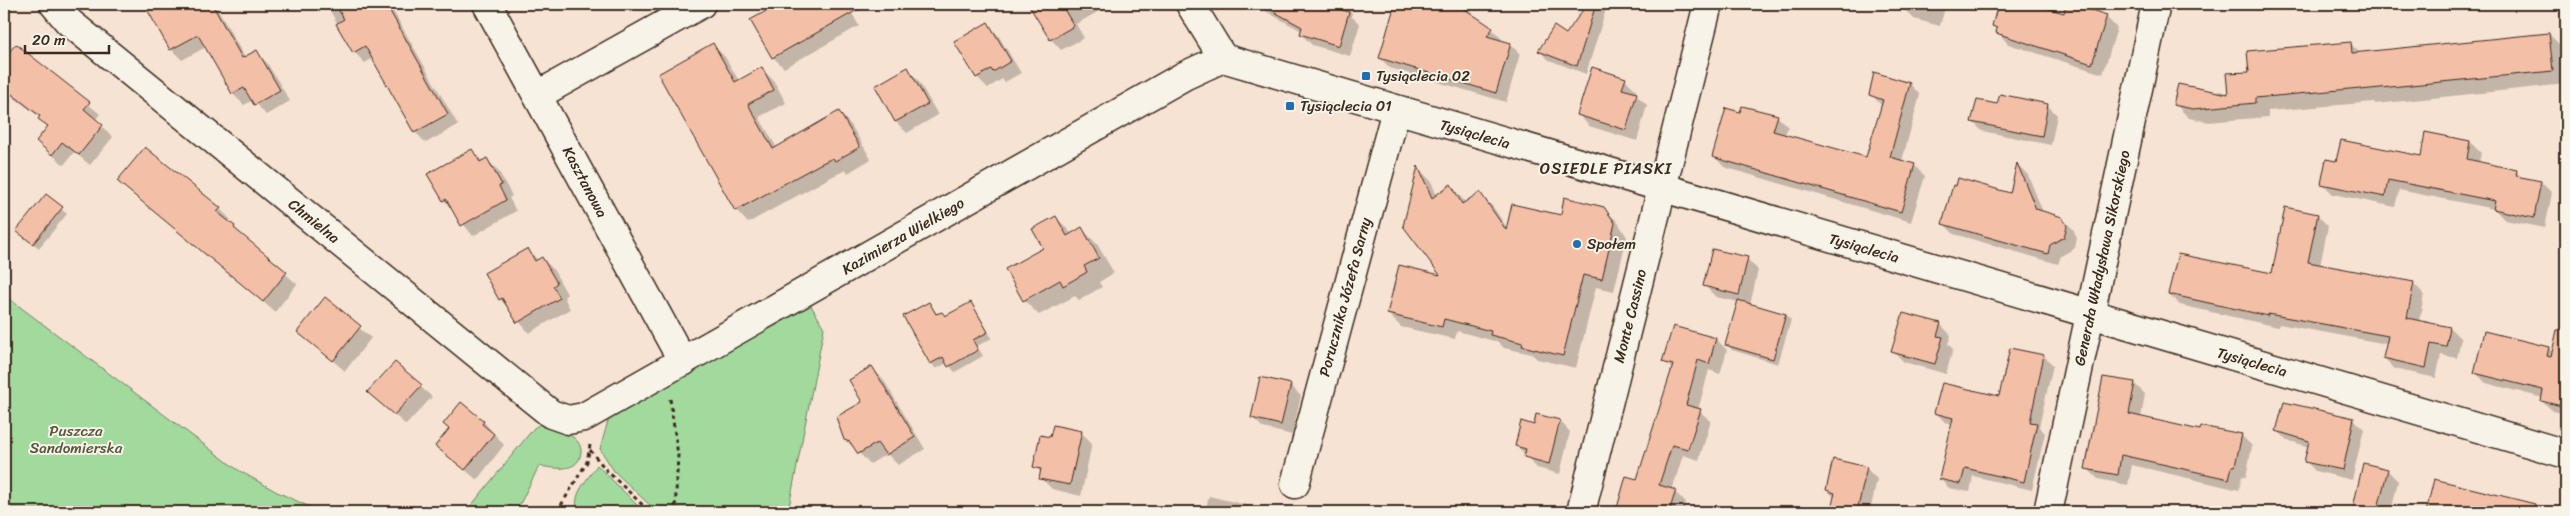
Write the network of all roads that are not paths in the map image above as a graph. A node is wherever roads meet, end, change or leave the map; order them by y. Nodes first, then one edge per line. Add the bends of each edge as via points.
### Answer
1 (54, 4) edge
2 (487, 4) edge
3 (701, 4) edge
4 (1190, 4) edge
5 (1708, 4) edge
6 (2156, 4) edge
7 (1224, 58) junction
8 (538, 95) junction
9 (1396, 110) junction
10 (1662, 189) junction
11 (2090, 314) junction
12 (676, 366) junction
13 (584, 417) joint
14 (2566, 454) edge
15 (1295, 484) dead end
16 (1581, 512) edge
17 (2048, 512) edge

1 - 13 street, Chmielna via 69,22 551,414 568,420
2 - 8 street, Kasztanowa
3 - 8 street
4 - 7 street
5 - 10 street, Monte Cassino
6 - 11 street, Generała Władysława Sikorskiego
7 - 9 street, Tysiąclecia
7 - 12 street, Kazimierza Wielkiego via 1184,76
8 - 12 street, Kasztanowa
9 - 10 street, Tysiąclecia
9 - 15 street, Porucznika Józefa Sarny
10 - 11 street, Tysiąclecia
10 - 16 street, Monte Cassino
11 - 14 street, Tysiąclecia
11 - 17 street, Generała Władysława Sikorskiego
12 - 13 street, Kazimierza Wielkiego

